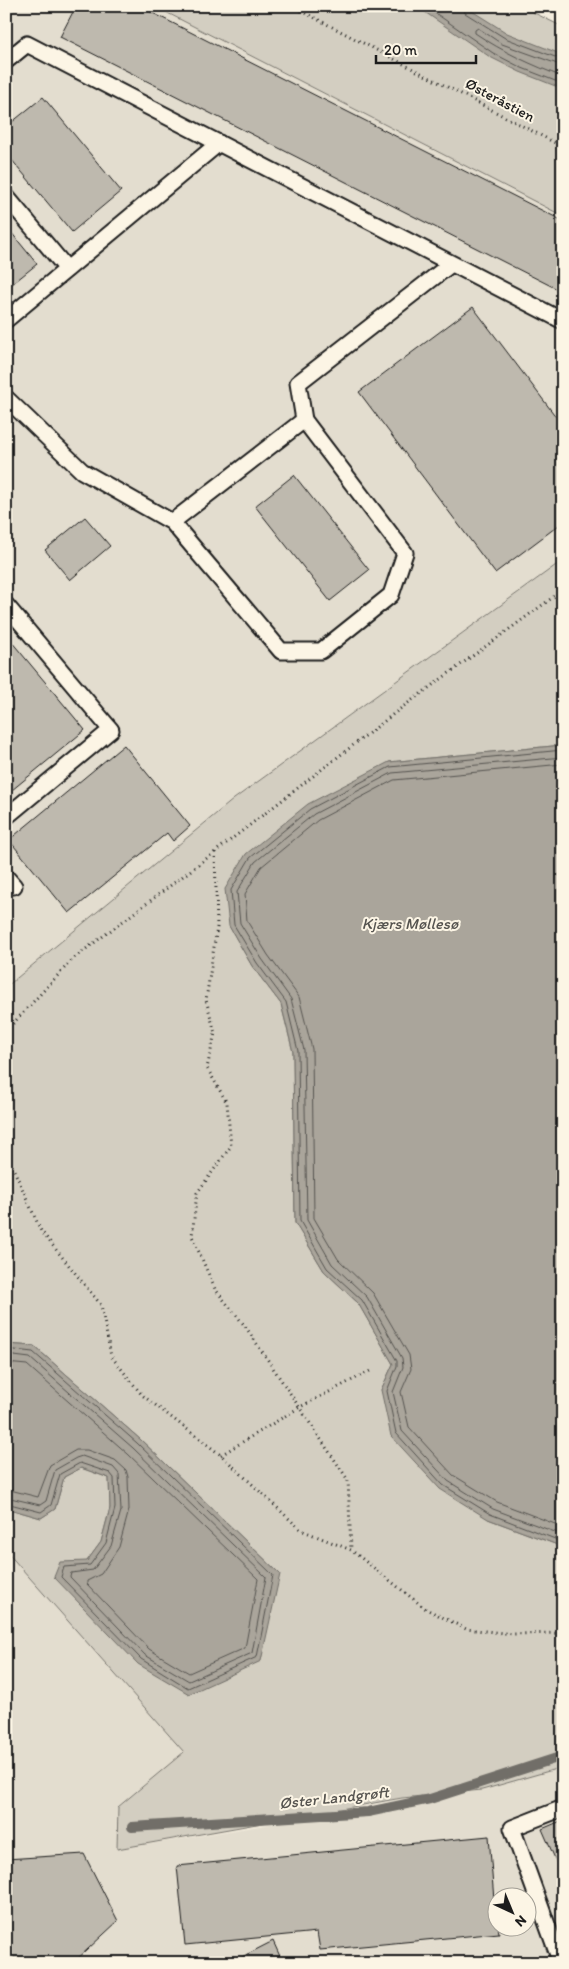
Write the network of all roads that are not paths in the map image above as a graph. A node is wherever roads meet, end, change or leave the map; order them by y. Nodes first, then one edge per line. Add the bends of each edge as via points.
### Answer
1 (6, 61) edge
2 (219, 143) junction
3 (6, 196) edge
4 (452, 264) junction
5 (67, 269) junction
6 (6, 320) edge
7 (563, 322) edge
8 (6, 398) edge
9 (304, 420) junction
10 (172, 522) junction
11 (6, 605) edge
12 (6, 817) edge
13 (563, 1808) edge
14 (561, 1963) edge

1 - 2 lane via 27,44
2 - 4 lane
2 - 5 lane
3 - 5 lane
4 - 7 lane
4 - 9 lane via 298,383
5 - 6 lane
8 - 10 lane via 82,472
9 - 10 lane
9 - 10 lane via 405,553 391,595 321,651 281,651
11 - 12 lane via 111,730
13 - 14 lane via 512,1828

